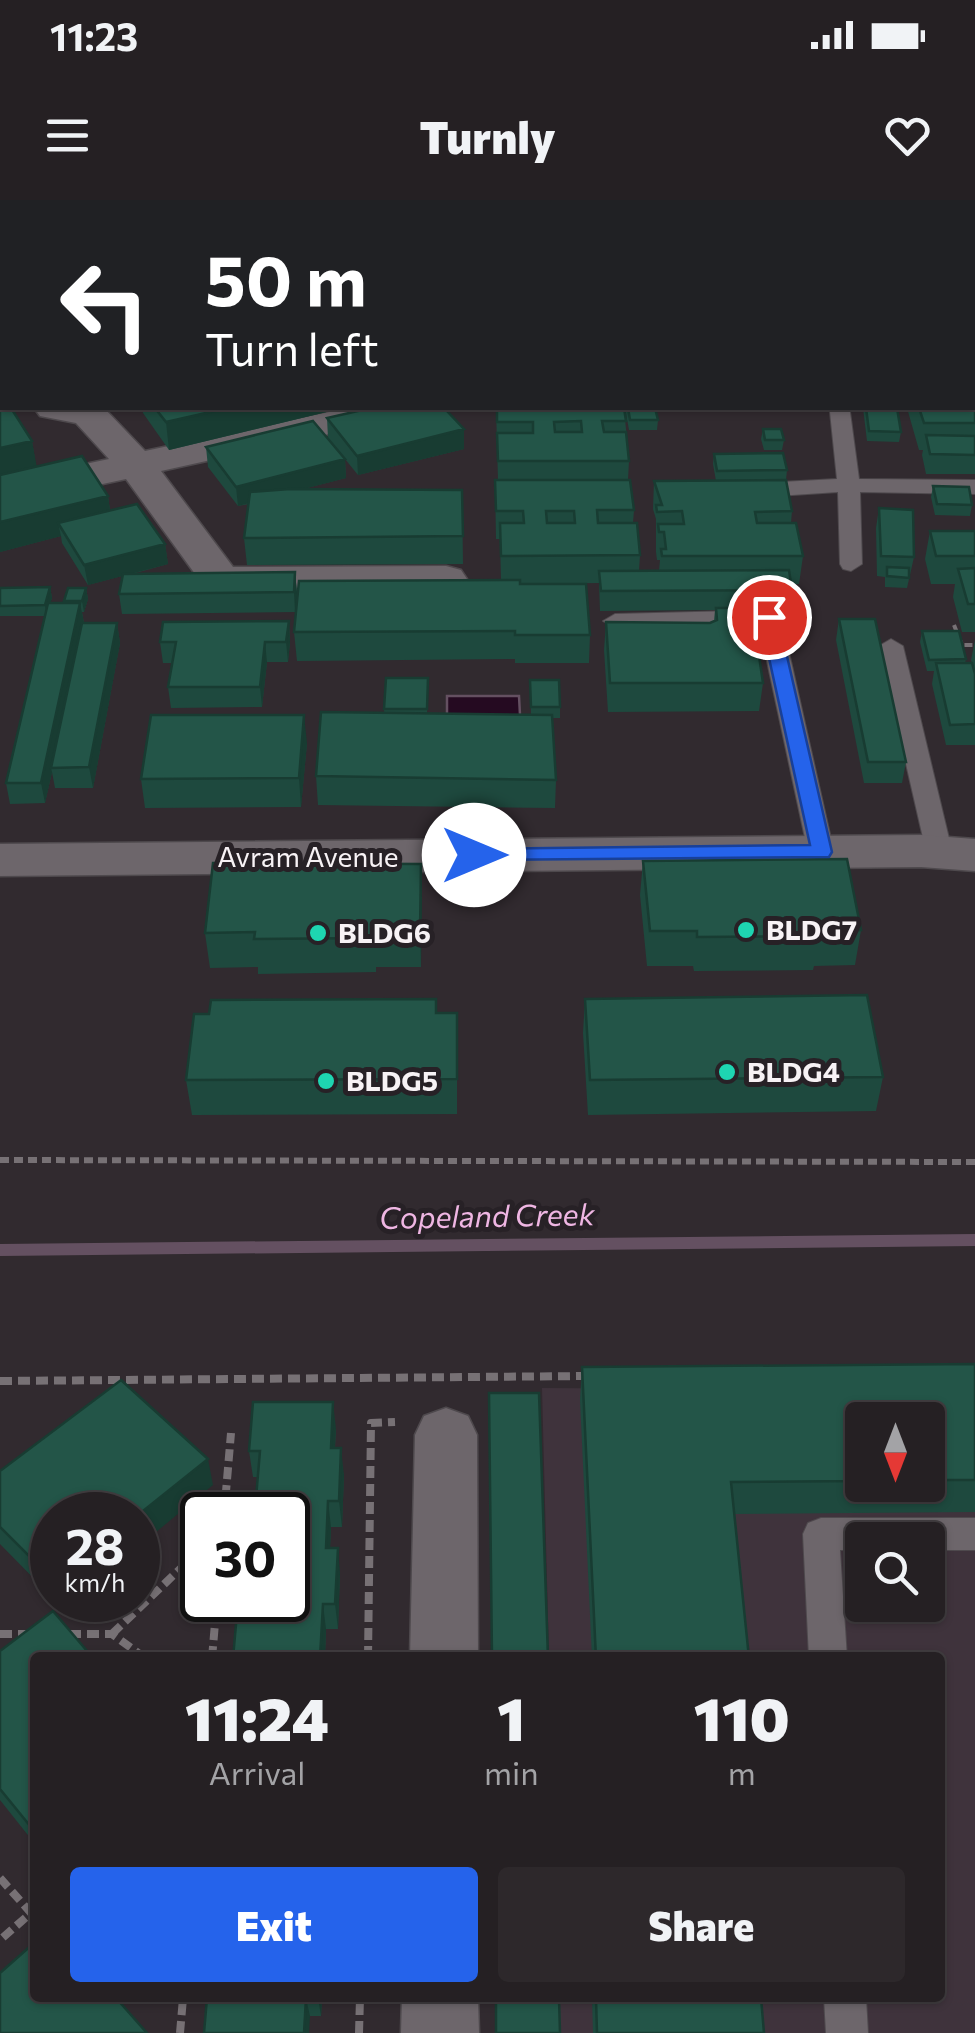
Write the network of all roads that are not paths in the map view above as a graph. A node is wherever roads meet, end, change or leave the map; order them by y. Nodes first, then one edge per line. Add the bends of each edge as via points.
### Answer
1 (66, 410) edge
2 (389, 410) edge
3 (840, 412) dead end
4 (136, 464) junction
5 (849, 485) junction
6 (975, 487) edge
7 (730, 493) edge
8 (0, 494) edge
9 (850, 564) dead end
10 (446, 579) edge
11 (615, 621) edge
12 (891, 646) dead end
13 (822, 852) junction
14 (957, 853) edge
15 (0, 860) edge
16 (446, 1435) road end
17 (975, 1534) edge
18 (444, 1652) edge
19 (828, 1652) edge
20 (440, 2002) edge
21 (845, 2002) edge
22 (440, 2033) edge
23 (847, 2033) edge

1 - 4 street via 88,413
2 - 4 street
3 - 5 lane
4 - 8 street
4 - 10 street via 220,580
5 - 6 lane
5 - 7 lane
5 - 9 lane
11 - 13 lane via 769,617
12 - 14 lane
13 - 14 street, Avram Avenue
13 - 15 street, Avram Avenue
16 - 18 street
17 - 19 lane via 821,1534
20 - 22 street
21 - 23 lane

